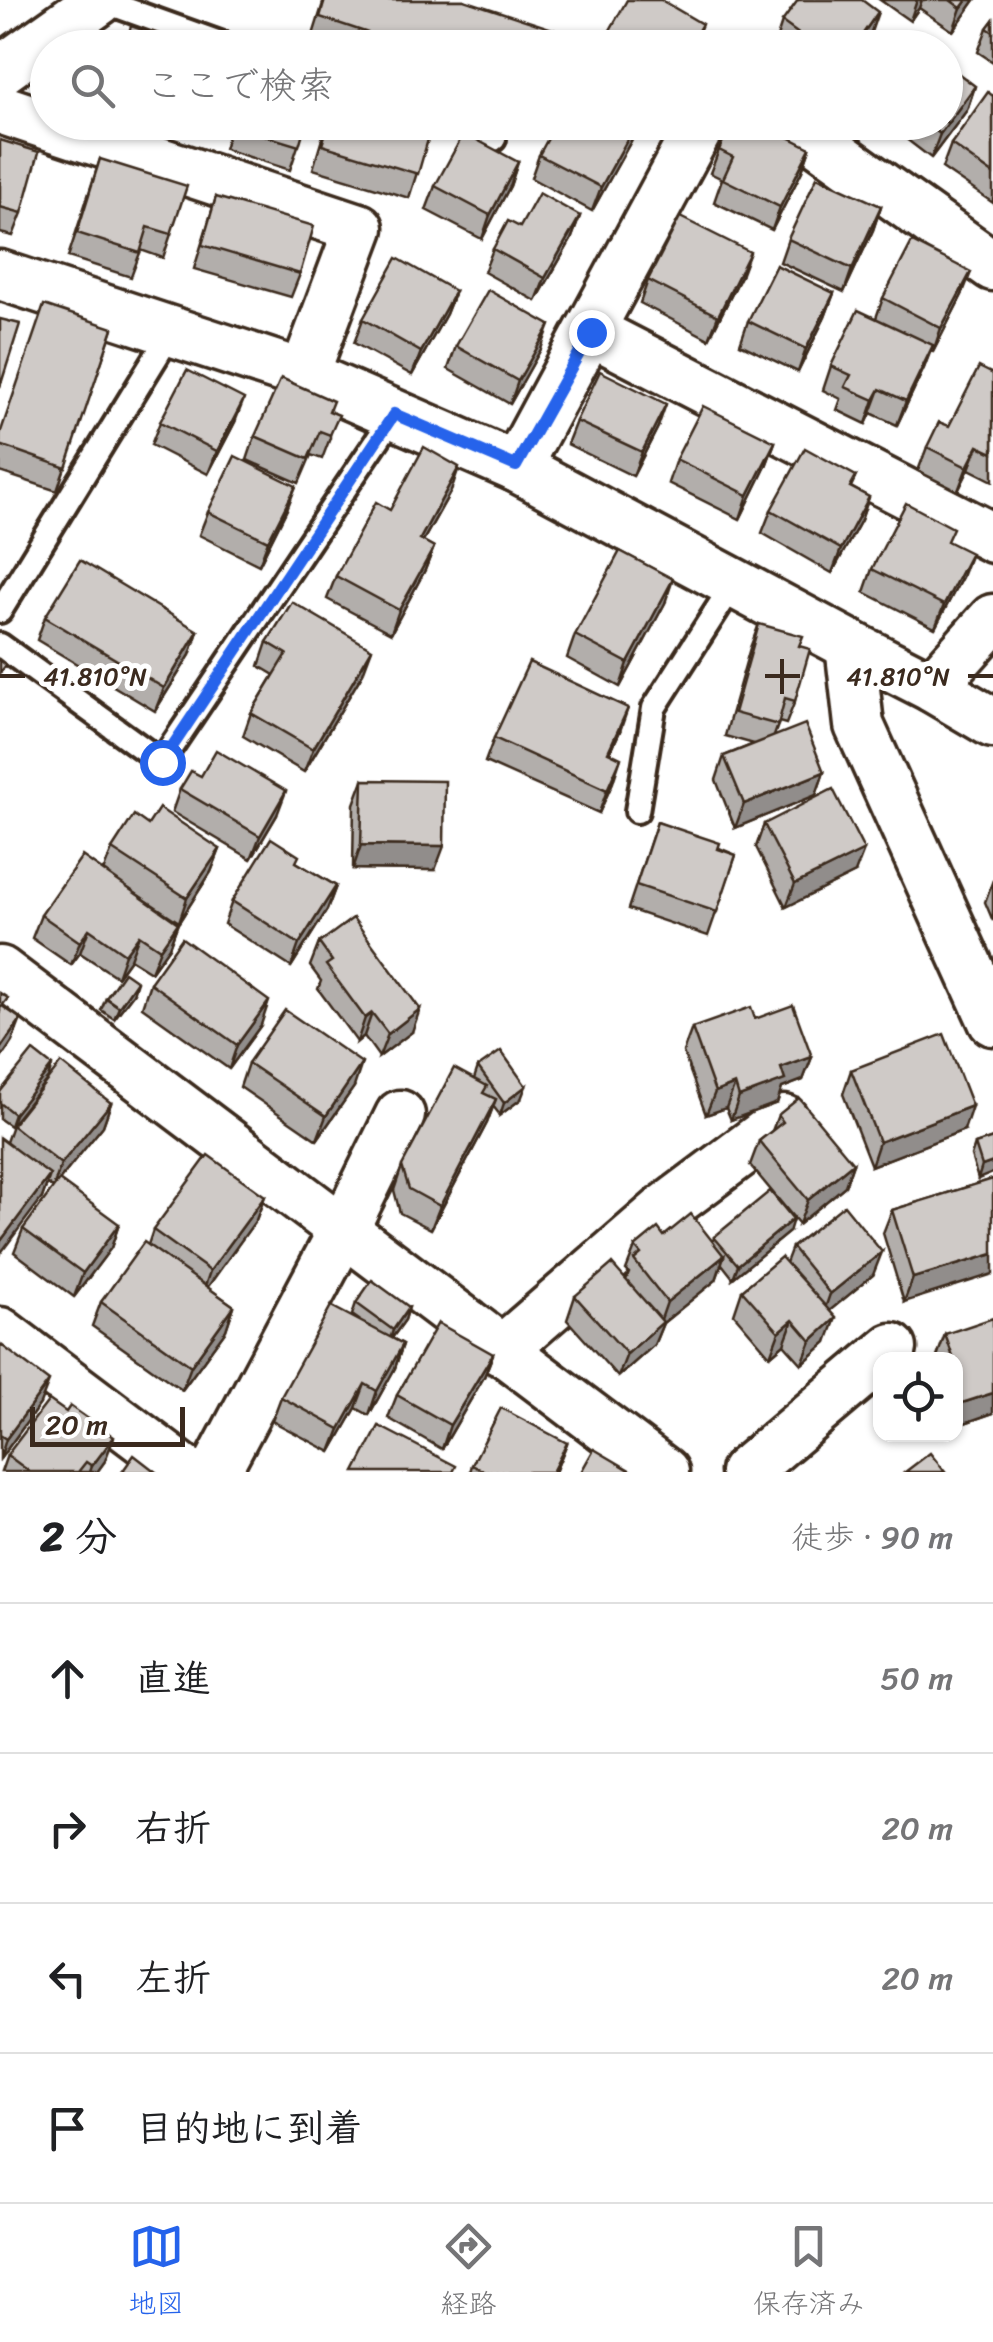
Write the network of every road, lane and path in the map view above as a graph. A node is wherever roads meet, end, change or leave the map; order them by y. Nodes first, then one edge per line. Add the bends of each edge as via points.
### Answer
1 (100, 0) edge
2 (49, 15) edge
3 (184, 30) edge
4 (30, 37) edge
5 (0, 71) edge
6 (0, 109) edge
7 (30, 119) edge
8 (94, 140) edge
9 (692, 140) edge
10 (817, 140) edge
11 (993, 266) edge
12 (0, 275) edge
13 (172, 332) junction
14 (591, 332) junction
15 (304, 375) junction
16 (394, 414) junction
17 (516, 466) junction
18 (993, 538) edge
19 (734, 583) junction
20 (0, 611) edge
21 (993, 620) edge
22 (0, 645) edge
23 (850, 646) junction
24 (932, 686) junction
25 (993, 722) edge
26 (637, 812) dead end
27 (0, 971) edge
28 (993, 1021) edge
29 (400, 1115) dead end
30 (784, 1120) edge
31 (344, 1229) junction
32 (0, 1332) edge
33 (892, 1348) dead end
34 (502, 1352) junction
35 (186, 1472) edge
36 (215, 1472) edge
37 (664, 1472) edge
38 (744, 1472) edge

1 - 2 street
1 - 3 lane
4 - 5 street
6 - 7 street
8 - 15 street via 359,228
9 - 14 street
10 - 11 street
12 - 13 street
13 - 15 street
13 - 20 lane
14 - 17 street
14 - 18 street
15 - 16 street
16 - 17 street
16 - 22 lane via 162,762
17 - 19 street
19 - 23 street
19 - 26 lane via 654,708
21 - 24 street
23 - 24 street
23 - 28 street via 859,725
24 - 25 street
27 - 31 street
29 - 31 street
30 - 34 street via 665,1209
31 - 34 street
31 - 36 street
32 - 35 street
33 - 38 street
34 - 37 street

